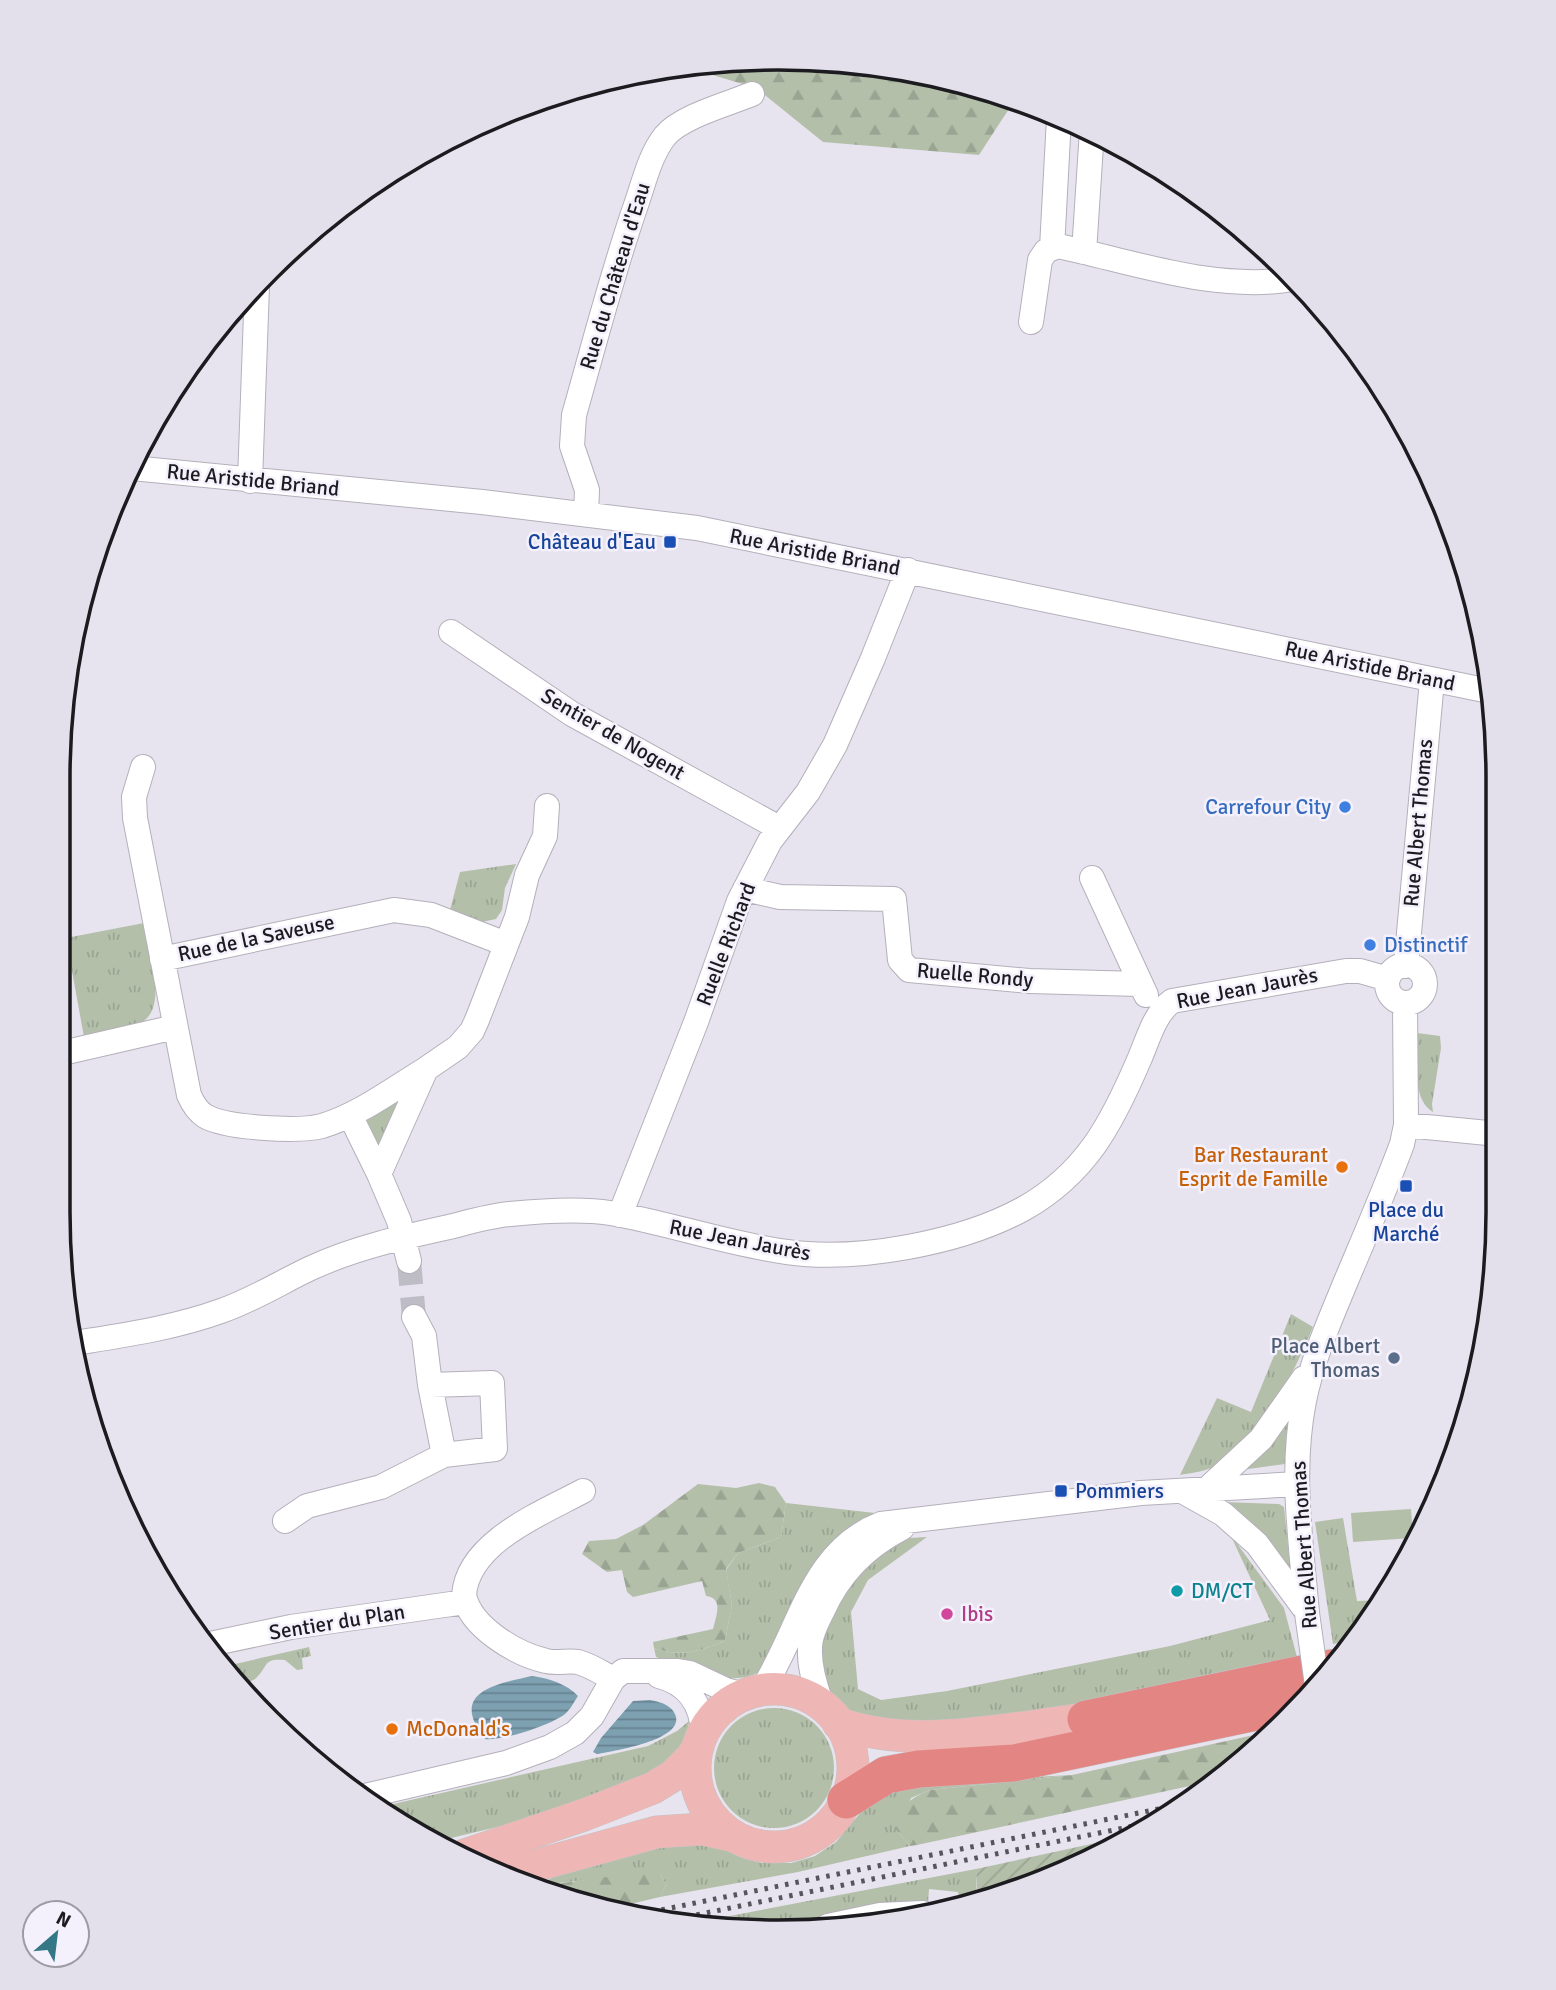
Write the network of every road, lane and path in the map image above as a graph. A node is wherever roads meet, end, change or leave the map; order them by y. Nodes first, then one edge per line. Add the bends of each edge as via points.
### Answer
1 (752, 94) dead end
2 (1058, 128) edge
3 (1091, 143) edge
4 (1052, 248) junction
5 (1084, 252) junction
6 (1282, 280) edge
7 (257, 299) edge
8 (1031, 322) dead end
9 (141, 469) edge
10 (250, 481) junction
11 (586, 514) junction
12 (908, 570) junction
13 (451, 632) dead end
14 (1432, 680) junction
15 (1480, 689) edge
16 (142, 767) dead end
17 (547, 806) dead end
18 (779, 828) junction
19 (1092, 878) dead end
20 (745, 889) junction
21 (506, 944) junction
22 (162, 958) junction
23 (1397, 972) junction
24 (1140, 984) junction
25 (1405, 1003) junction
26 (1157, 1017) junction
27 (175, 1027) junction
28 (70, 1051) edge
29 (426, 1069) junction
30 (350, 1115) junction
31 (1406, 1125) junction
32 (1486, 1132) edge
33 (379, 1174) junction
34 (620, 1215) junction
35 (407, 1250) junction
36 (414, 1317) tunnel mouth
37 (83, 1342) edge
38 (1315, 1359) junction
39 (430, 1385) junction
40 (444, 1455) junction
41 (1297, 1484) junction
42 (1208, 1489) junction
43 (1182, 1490) junction
44 (583, 1491) dead end
45 (285, 1521) dead end
46 (915, 1521) junction
47 (465, 1602) junction
48 (1307, 1613) junction
49 (216, 1643) edge
50 (638, 1671) junction
51 (1317, 1671) edge
52 (1315, 1673) edge
53 (613, 1679) junction
54 (753, 1693) junction
55 (1286, 1706) edge
56 (830, 1715) junction
57 (1086, 1719) joint
58 (701, 1740) junction
59 (375, 1794) edge
60 (846, 1800) junction
61 (734, 1836) junction
62 (475, 1852) edge
63 (519, 1870) edge

1 - 11 street, Rue du Château d'Eau via 673,129 660,143 649,168 574,415 572,446 587,490
2 - 4 street
3 - 5 street
4 - 5 street
4 - 8 street via 1040,260
5 - 6 street via 1214,279
7 - 10 street
9 - 10 street, Rue Aristide Briand
10 - 11 street, Rue Aristide Briand
11 - 12 street, Rue Aristide Briand via 697,528
12 - 14 street, Rue Aristide Briand
12 - 18 street, Ruelle Richard via 835,745 808,792
13 - 18 street, Sentier de Nogent via 572,714
14 - 15 street, Rue Aristide Briand
14 - 23 street, Rue Albert Thomas
16 - 22 street via 134,807
17 - 21 street via 545,836 527,875
18 - 20 street, Ruelle Richard
19 - 24 street
20 - 24 street, Ruelle Rondy via 780,897 894,900 900,960 909,970 1029,981
20 - 34 street, Ruelle Richard
21 - 22 street, Rue de la Saveuse via 431,915 394,910
21 - 29 street, Rue de la Saveuse via 472,1031
22 - 27 street, Rue de la Saveuse
23 - 25 street via 1387,988 1390,996
23 - 25 street via 1418,971 1424,986 1419,997
23 - 26 street, Rue Jean Jaurès via 1346,971 1218,991 1172,1000
24 - 26 street
25 - 31 street, Rue Albert Thomas
26 - 34 street, Rue Jean Jaurès via 1122,1099 1089,1154 1052,1191 988,1225 901,1248 816,1255 751,1246
27 - 28 street
27 - 30 street, Rue de la Saveuse via 189,1095 196,1109 210,1119 228,1125 299,1129
29 - 30 street, Rue de la Saveuse
29 - 33 street
30 - 33 street
31 - 32 street
31 - 38 street, Rue Albert Thomas
33 - 35 street
34 - 35 street, Rue Jean Jaurès via 511,1214
35 - 37 street, Rue Jean Jaurès via 325,1263 234,1306 184,1323
36 - 39 street via 424,1336
38 - 41 street, Rue Albert Thomas via 1301,1418
38 - 42 street via 1261,1439
39 - 40 street
39 - 40 street via 492,1383 495,1449
40 - 45 street via 381,1487 307,1506
41 - 42 street
41 - 48 street, Rue Albert Thomas
42 - 43 street
43 - 46 street
43 - 48 street via 1223,1514 1258,1544
44 - 47 street via 494,1544 467,1579
46 - 54 street via 870,1528 832,1558 817,1579 780,1661
46 - 56 street via 864,1553 830,1593 810,1651 812,1673
47 - 49 street, Sentier du Plan
47 - 53 street via 485,1628 522,1651 547,1661 577,1662
48 - 52 street, Rue Albert Thomas, bridge
50 - 53 street via 623,1671
50 - 54 street via 690,1673 726,1690
50 - 58 street via 685,1687 701,1714
51 - 57 highway
53 - 59 street via 592,1716 575,1733 550,1747 506,1763
54 - 56 main road via 793,1692
54 - 58 main road via 720,1710
55 - 60 highway via 1014,1763 886,1775
56 - 57 main road via 869,1733 925,1736
56 - 60 main road via 848,1741 852,1761
58 - 61 main road via 696,1778 701,1798 718,1824
58 - 62 main road via 692,1757 653,1788
60 - 61 main road via 828,1825 803,1842 763,1846
61 - 63 main road via 702,1829 657,1832

